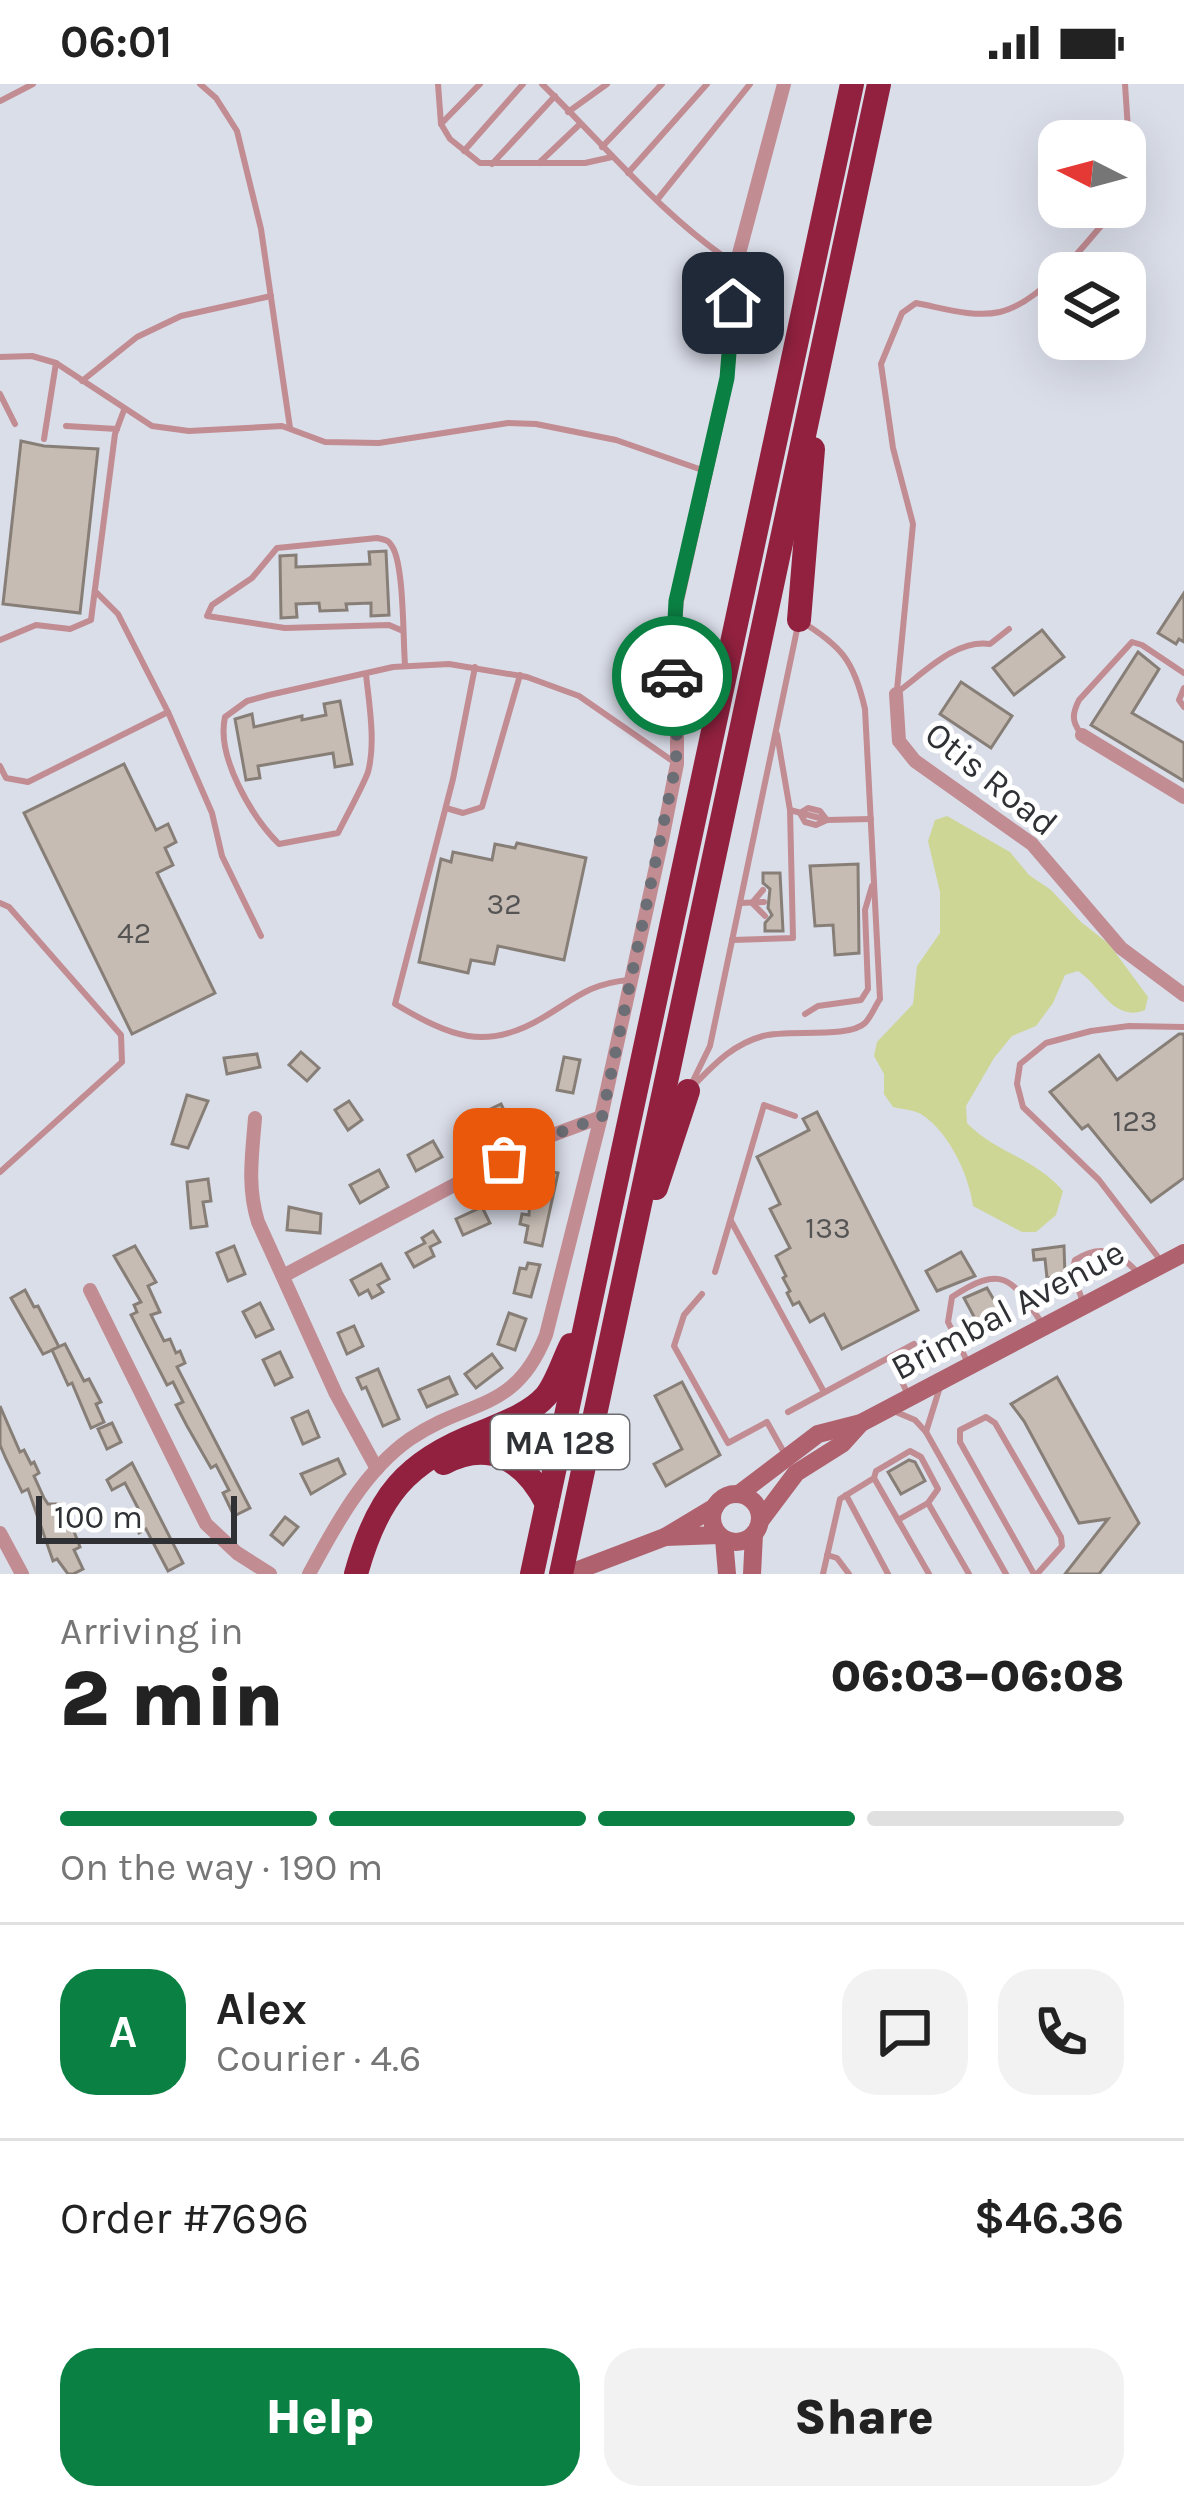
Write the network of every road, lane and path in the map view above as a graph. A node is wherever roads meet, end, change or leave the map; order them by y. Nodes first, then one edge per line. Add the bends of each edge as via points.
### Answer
1 (33, 84) edge
2 (200, 84) edge
3 (438, 84) edge
4 (480, 84) edge
5 (523, 84) edge
6 (542, 84) edge
7 (607, 84) edge
8 (662, 84) edge
9 (706, 84) edge
10 (750, 84) edge
11 (784, 84) edge
12 (852, 84) edge
13 (879, 84) edge
14 (1125, 84) edge
15 (555, 97) junction
16 (0, 101) edge
17 (568, 112) junction
18 (1127, 120) edge
19 (441, 124) junction
20 (580, 124) junction
21 (602, 147) junction
22 (464, 151) junction
23 (612, 158) junction
24 (539, 163) junction
25 (492, 164) junction
26 (628, 173) junction
27 (657, 200) junction
28 (1098, 228) edge
29 (736, 265) junction
30 (271, 296) junction
31 (823, 346) junction
32 (0, 357) edge
33 (56, 363) junction
34 (82, 381) junction
35 (0, 394) edge
36 (124, 410) junction
37 (15, 424) dead end
38 (66, 427) dead end
39 (290, 428) junction
40 (117, 429) junction
41 (44, 439) dead end
42 (705, 471) junction
43 (95, 591) junction
44 (800, 620) junction
45 (1009, 629) dead end
46 (403, 631) junction
47 (0, 640) edge
48 (405, 665) junction
49 (475, 667) junction
50 (1184, 673) edge
51 (366, 674) junction
52 (520, 675) junction
53 (1184, 688) edge
54 (896, 694) junction
55 (1184, 707) edge
56 (168, 712) junction
57 (776, 730) junction
58 (1082, 735) joint
59 (676, 764) junction
60 (0, 766) edge
61 (1184, 797) edge
62 (446, 808) junction
63 (790, 811) junction
64 (871, 819) junction
65 (874, 880) junction
66 (781, 889) dead end
67 (764, 890) dead end
68 (792, 901) junction
69 (764, 902) dead end
70 (782, 902) dead end
71 (0, 903) edge
72 (740, 903) junction
73 (752, 903) junction
74 (765, 916) dead end
75 (782, 916) dead end
76 (261, 936) dead end
77 (732, 940) junction
78 (632, 979) junction
79 (1184, 994) edge
80 (805, 1014) dead end
81 (1184, 1027) edge
82 (688, 1091) junction
83 (796, 1116) dead end
84 (602, 1117) junction
85 (255, 1118) dead end
86 (0, 1172) edge
87 (730, 1219) junction
88 (1184, 1252) edge
89 (1162, 1264) junction
90 (715, 1272) dead end
91 (1141, 1275) junction
92 (283, 1276) junction
93 (90, 1291) dead end
94 (702, 1294) dead end
95 (1085, 1306) junction
96 (588, 1311) junction
97 (1043, 1325) junction
98 (914, 1344) dead end
99 (891, 1357) junction
100 (969, 1365) junction
101 (943, 1380) junction
102 (824, 1392) junction
103 (909, 1398) junction
104 (886, 1410) junction
105 (788, 1412) dead end
106 (926, 1432) junction
107 (590, 1440) junction
108 (791, 1465) junction
109 (377, 1469) junction
110 (874, 1478) junction
111 (739, 1494) junction
112 (846, 1495) junction
113 (928, 1503) junction
114 (547, 1504) junction
115 (716, 1507) junction
116 (898, 1520) junction
117 (757, 1528) junction
118 (0, 1533) edge
119 (665, 1537) junction
120 (721, 1537) junction
121 (827, 1555) junction
122 (571, 1571) edge
123 (22, 1574) edge
124 (270, 1574) edge
125 (309, 1574) edge
126 (356, 1574) edge
127 (365, 1574) edge
128 (532, 1574) edge
129 (727, 1574) edge
130 (752, 1574) edge
131 (823, 1574) edge
132 (849, 1574) edge
133 (888, 1574) edge
134 (929, 1574) edge
135 (969, 1574) edge
136 (1006, 1574) edge
137 (1036, 1574) edge

1 - 16 lane
2 - 30 lane via 237,131
3 - 19 lane
4 - 19 lane
5 - 22 lane
6 - 15 lane
7 - 17 lane
8 - 21 lane
9 - 26 lane
10 - 27 lane
11 - 29 street
12 - 96 highway, MA 128
13 - 31 highway, MA 128
14 - 18 lane
15 - 17 lane
15 - 25 lane
17 - 20 lane
19 - 22 lane
20 - 21 lane
20 - 24 lane
21 - 23 lane
22 - 25 lane
23 - 24 lane
23 - 26 lane
24 - 25 lane
26 - 27 lane
27 - 29 lane
28 - 54 lane via 1043,287 1004,312 916,303 902,313 881,364 913,524
29 - 42 street via 727,378
30 - 34 lane via 181,316 137,337
30 - 39 lane
31 - 44 highway
31 - 107 highway, MA 128
32 - 33 lane
33 - 34 lane
33 - 41 lane
34 - 36 lane
35 - 37 lane
36 - 39 lane via 152,426 189,431
36 - 40 lane
38 - 40 lane
39 - 42 lane via 325,442 380,443 536,424 616,440
40 - 43 lane
42 - 59 street via 676,601
43 - 47 lane via 92,620 70,629 37,625
43 - 56 lane via 118,614
44 - 57 lane
44 - 64 lane via 842,649 859,680
45 - 54 lane via 990,644 957,649
46 - 46 lane via 284,628 207,616 277,548 377,538 394,548
46 - 48 lane
48 - 49 lane
48 - 51 lane
49 - 52 lane
49 - 62 lane
50 - 58 lane via 1132,642 1078,700 1074,725
51 - 51 lane via 247,700 225,717 239,786 279,844 338,833 367,776
52 - 59 lane via 579,697
52 - 62 lane via 482,807
53 - 55 lane
54 - 79 street, Otis Road via 899,741 915,761 1032,845 1121,948
56 - 60 lane via 28,782 6,778
56 - 76 lane
57 - 63 lane
57 - 72 lane
58 - 61 street
59 - 78 street
62 - 78 lane via 395,1004 449,1032 491,1039 598,983
63 - 64 lane via 816,825
63 - 68 lane
64 - 65 lane
65 - 80 lane via 865,910 868,989 861,1000
65 - 82 lane via 880,999 863,1025 764,1036 728,1051
66 - 68 lane
67 - 73 lane
68 - 70 lane
68 - 75 lane
68 - 77 lane via 793,938
69 - 73 lane
71 - 86 lane via 121,1035 122,1062
72 - 73 lane
72 - 77 lane
73 - 74 lane
77 - 82 lane via 710,1046
78 - 84 street
81 - 89 lane via 1129,1025 1046,1042 1020,1064 1017,1084 1023,1107 1099,1180
82 - 107 highway
83 - 87 lane via 764,1105
84 - 92 street via 539,1140
84 - 109 street via 533,1367 493,1401 409,1440
85 - 92 street via 250,1200
87 - 90 lane
87 - 102 lane
88 - 89 main road, Brimbal Avenue
89 - 91 main road, Brimbal Avenue
91 - 95 main road, Brimbal Avenue
91 - 95 lane via 1122,1256 1088,1252 1072,1272
92 - 109 street
93 - 124 street via 206,1524
94 - 108 lane via 674,1346 728,1443 767,1422
95 - 97 main road, Brimbal Avenue
96 - 114 highway, MA 128
96 - 126 highway via 547,1395 440,1449 405,1476
97 - 100 main road, Brimbal Avenue
97 - 100 lane via 1019,1288 999,1276 980,1279 952,1298 948,1322
98 - 99 lane
99 - 102 lane
99 - 103 lane
100 - 101 main road, Brimbal Avenue
101 - 103 main road, Brimbal Avenue
101 - 106 lane
102 - 105 lane
103 - 104 main road, Brimbal Avenue
104 - 106 lane
104 - 108 main road, Brimbal Avenue via 818,1434
106 - 136 lane
107 - 122 highway, MA 128
108 - 111 main road
108 - 117 main road
109 - 125 street
110 - 112 lane
110 - 113 lane via 902,1453 916,1453 937,1482
110 - 116 lane
111 - 115 main road
111 - 117 main road via 757,1506
112 - 121 lane
112 - 133 lane
113 - 116 lane
113 - 135 lane
114 - 127 highway via 523,1466 504,1455 458,1456 405,1494
114 - 128 highway, MA 128
115 - 119 main road
115 - 120 main road
116 - 134 lane
117 - 120 main road via 740,1542
117 - 130 main road
118 - 123 street
119 - 120 main road
119 - 122 main road
120 - 129 main road
121 - 131 lane
121 - 132 lane
137 - 137 lane via 1061,1538 986,1417 960,1430 960,1442

